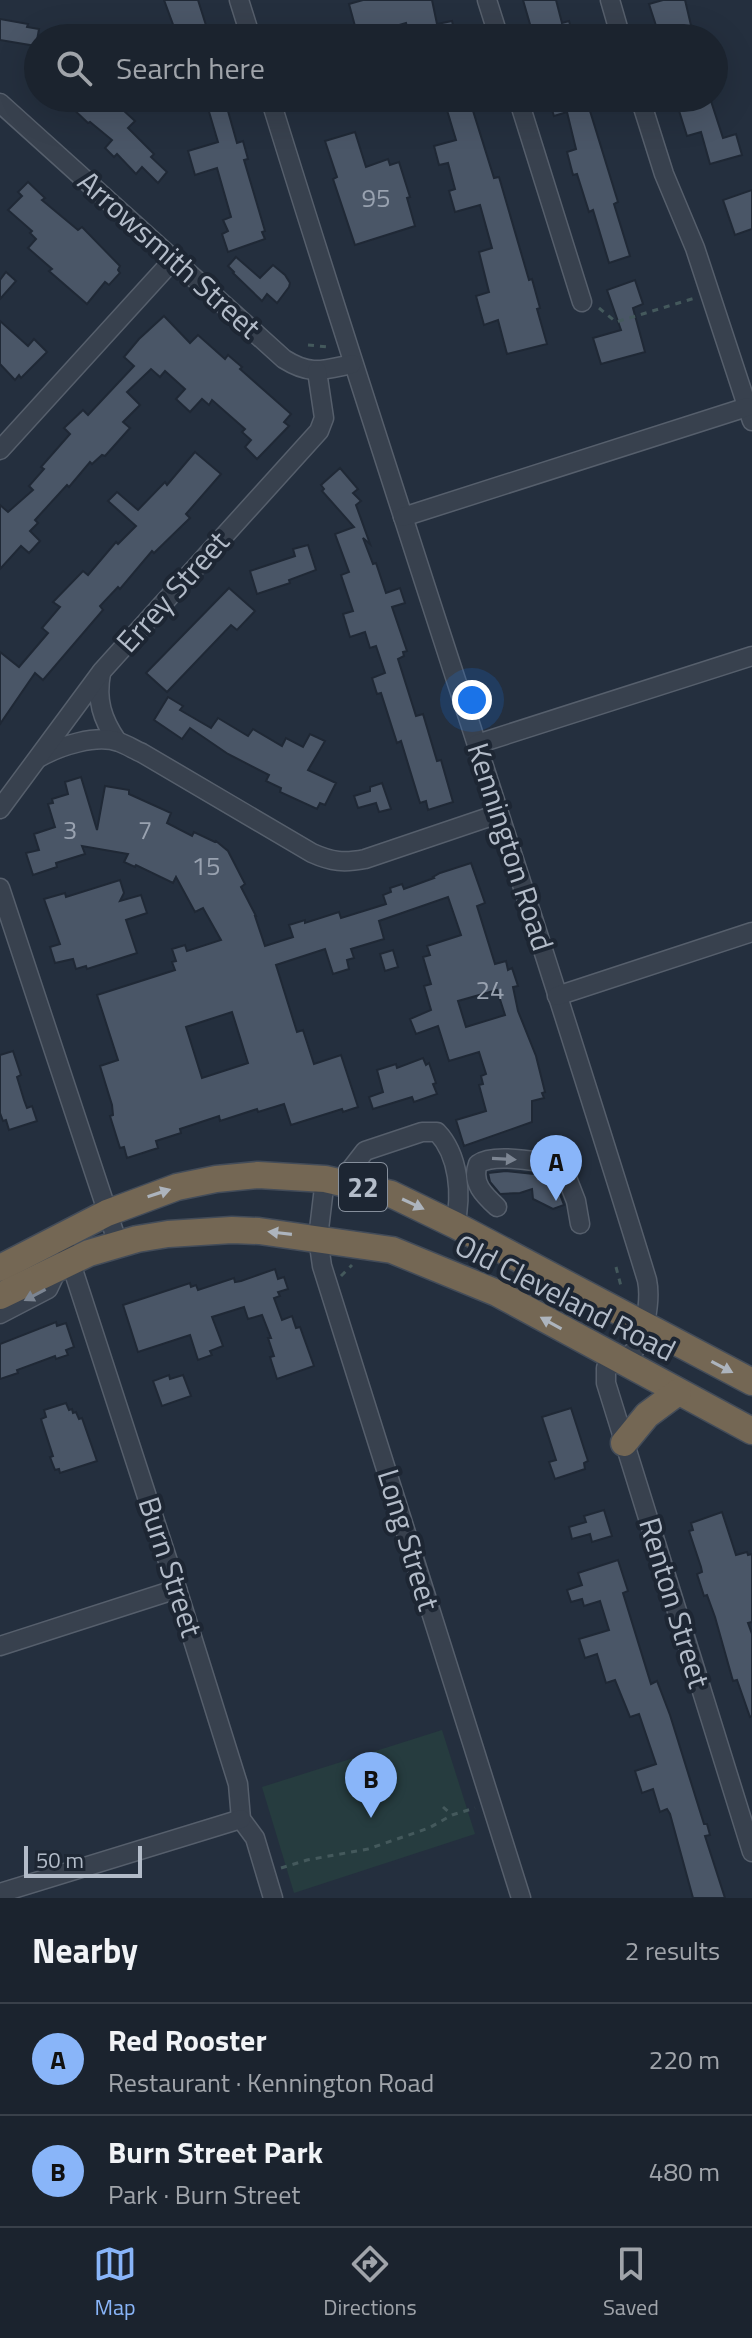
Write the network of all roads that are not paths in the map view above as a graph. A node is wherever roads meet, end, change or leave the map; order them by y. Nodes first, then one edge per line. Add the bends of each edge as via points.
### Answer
1 (487, 0) edge
2 (610, 0) edge
3 (247, 2) edge
4 (249, 24) edge
5 (495, 24) edge
6 (617, 24) edge
7 (0, 103) edge
8 (274, 112) edge
9 (522, 112) edge
10 (644, 112) edge
11 (173, 260) junction
12 (582, 302) road end
13 (352, 364) junction
14 (317, 371) junction
15 (750, 414) edge
16 (7, 428) edge
17 (0, 450) edge
18 (403, 517) junction
19 (752, 656) edge
20 (102, 671) junction
21 (117, 741) junction
22 (477, 744) junction
23 (33, 761) junction
24 (0, 809) edge
25 (498, 814) junction
26 (0, 888) edge
27 (752, 932) edge
28 (557, 996) junction
29 (333, 1180) junction
30 (497, 1207) dead end
31 (107, 1213) junction
32 (580, 1224) dead end
33 (455, 1225) junction
34 (318, 1238) junction
35 (118, 1244) junction
36 (64, 1254) junction
37 (0, 1268) edge
38 (0, 1296) edge
39 (0, 1314) edge
40 (643, 1325) junction
41 (619, 1360) junction
42 (752, 1382) edge
43 (678, 1392) junction
44 (752, 1431) edge
45 (624, 1443) junction
46 (177, 1589) junction
47 (0, 1646) edge
48 (241, 1819) junction
49 (752, 1852) edge
50 (0, 1893) edge
51 (273, 1898) edge
52 (521, 1898) edge

1 - 5 street
2 - 6 street
3 - 4 street
7 - 11 street, Arrowsmith Street
8 - 13 street, Kennington Road
9 - 12 street
10 - 15 street
11 - 14 street, Arrowsmith Street via 284,359
11 - 16 street
13 - 14 street
13 - 18 street, Kennington Road
14 - 20 street, Errey Street via 324,418 319,431
15 - 18 street
16 - 17 street
18 - 22 street, Kennington Road
19 - 22 street
20 - 21 street via 98,699
20 - 23 street, Errey Street
21 - 23 street via 72,744
21 - 25 street via 336,862 365,859
22 - 25 street, Kennington Road
23 - 24 street, Errey Street
25 - 28 street, Kennington Road
26 - 31 street
27 - 28 street
28 - 40 street, Kennington Road via 647,1280 650,1296
31 -> 29 highway, Old Cleveland Road / 22 via 160,1192 216,1179 278,1174
29 -> 33 highway, Old Cleveland Road / 22 via 391,1194
29 - 33 street, Old Cleveland Road via 365,1151 437,1132 451,1155 460,1190
29 - 34 street, Long Street
30 -> 32 street via 475,1176 483,1160 562,1165
31 - 35 street
31 - 36 highway, Old Cleveland Road / 22
33 - 40 highway, Old Cleveland Road / 22
34 -> 35 highway, Old Cleveland Road / 22 via 232,1230
41 -> 34 highway, Old Cleveland Road / 22 via 497,1293 437,1267 392,1250
34 - 52 street, Long Street via 322,1266
35 - 36 highway, Old Cleveland Road / 22
36 - 37 highway, Old Cleveland Road / 22
36 - 38 highway, Old Cleveland Road / 22
36 -> 39 street, Old Cleveland Road via 48,1289
36 - 46 street, Burn Street
40 - 41 street, Kennington Road via 631,1354
40 -> 42 highway, Old Cleveland Road / 22
41 - 43 highway, Old Cleveland Road / 22
41 - 45 street, Renton Street via 606,1368 606,1383
43 - 44 highway, Old Cleveland Road / 22
43 - 45 highway via 647,1415
45 - 49 street, Renton Street
46 - 47 street
46 - 48 street, Burn Street via 238,1784
48 - 50 street
48 - 51 street, Burn Street via 255,1838

